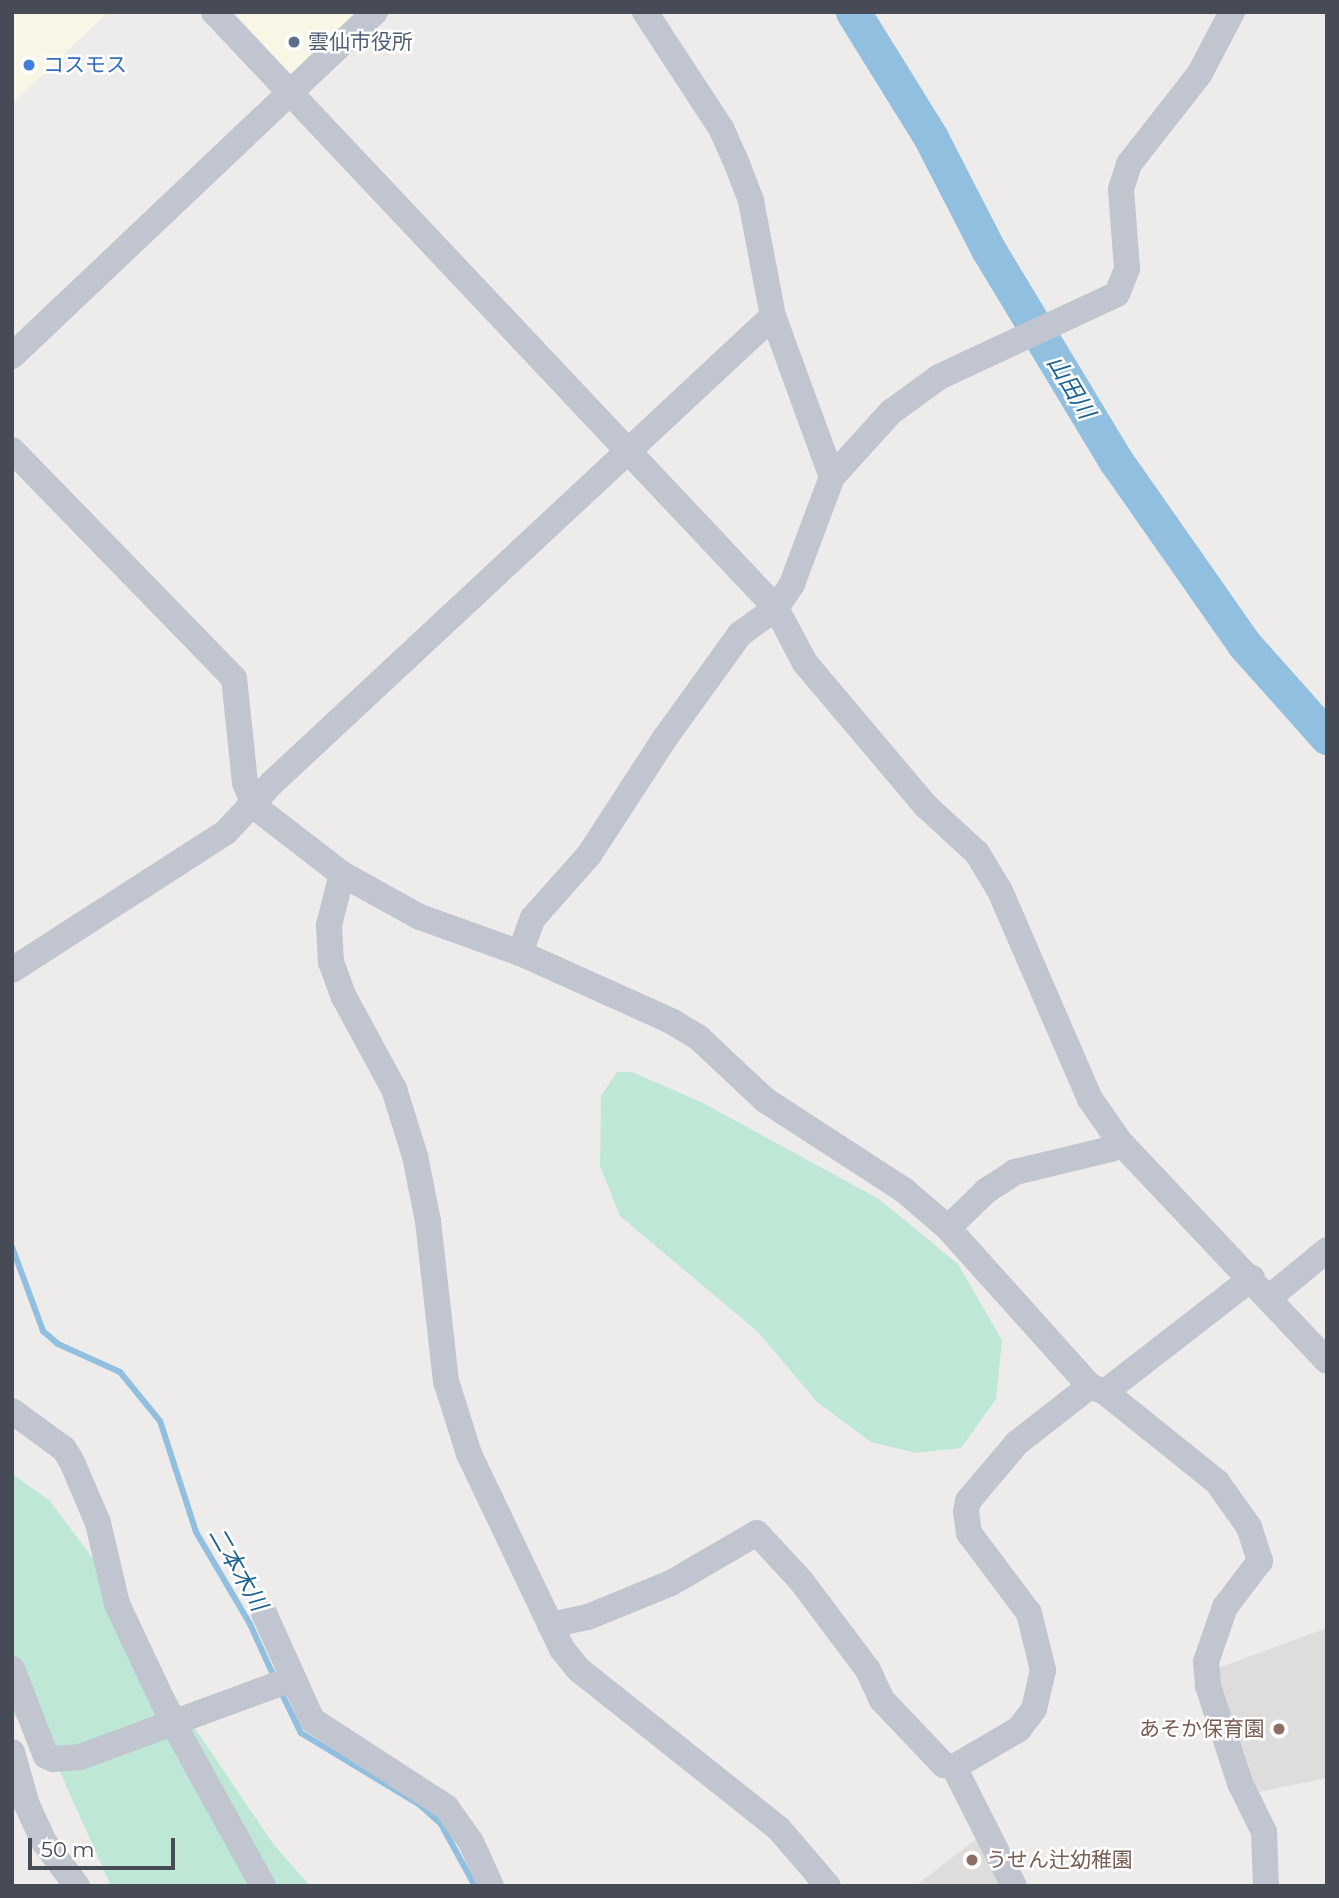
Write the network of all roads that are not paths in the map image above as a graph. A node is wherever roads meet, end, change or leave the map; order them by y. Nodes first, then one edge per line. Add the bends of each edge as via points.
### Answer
1 (214, 12) edge
2 (375, 12) edge
3 (645, 12) edge
4 (1232, 12) edge
5 (290, 92) junction
6 (772, 316) junction
7 (12, 356) edge
8 (12, 450) edge
9 (628, 453) junction
10 (832, 477) junction
11 (776, 608) junction
12 (254, 806) junction
13 (342, 874) junction
14 (520, 953) junction
15 (12, 970) edge
16 (1121, 1142) junction
17 (948, 1228) junction
18 (1327, 1250) edge
19 (1251, 1278) junction
20 (1270, 1297) junction
21 (1327, 1361) edge
22 (1097, 1389) junction
23 (12, 1411) edge
24 (264, 1613) dead end
25 (550, 1625) junction
26 (12, 1670) edge
27 (283, 1683) junction
28 (173, 1723) junction
29 (12, 1752) edge
30 (954, 1767) junction
31 (78, 1886) edge
32 (262, 1886) edge
33 (491, 1886) edge
34 (828, 1886) edge
35 (1014, 1886) edge
36 (1266, 1886) edge

1 - 5 street
2 - 5 street
3 - 6 street via 721,128 737,163 751,201
4 - 10 street via 1200,73 1129,164 1121,189 1127,269 1122,287 1108,300 939,377 900,405
5 - 7 street
5 - 9 street
6 - 9 street
6 - 10 street
8 - 12 street via 234,678 245,782
9 - 11 street
9 - 12 street via 273,782
10 - 11 street via 792,584
11 - 14 street via 740,634 589,855 533,918
11 - 16 street via 805,663 926,806 977,853 1000,891 1090,1099
12 - 13 street
12 - 15 street via 226,832
13 - 14 street via 421,917
13 - 25 street via 329,925 331,962 344,997 394,1089 415,1156 428,1221 446,1381 470,1454
14 - 17 street via 699,1038 765,1100 905,1191
16 - 17 street via 1111,1149 1015,1172 986,1191
16 - 19 street
17 - 22 street
18 - 20 street
19 - 20 street
19 - 22 street
20 - 21 street
22 - 30 street via 1017,1443 968,1501 969,1533 1029,1614 1043,1670 1034,1709 1019,1729
22 - 36 street via 1217,1482 1249,1527 1258,1549 1260,1561 1225,1607 1206,1662 1208,1686 1240,1783 1264,1832
23 - 28 street via 64,1449 72,1462 98,1523 117,1604
24 - 27 street
25 - 30 street via 588,1617 671,1583 757,1533 802,1582 867,1670 882,1700 944,1765
25 - 34 street via 578,1669 779,1829
26 - 28 street via 48,1759 80,1757
27 - 28 street
27 - 33 street via 325,1732 446,1807 471,1842
28 - 32 street
29 - 31 street via 27,1805 44,1842
30 - 35 street

